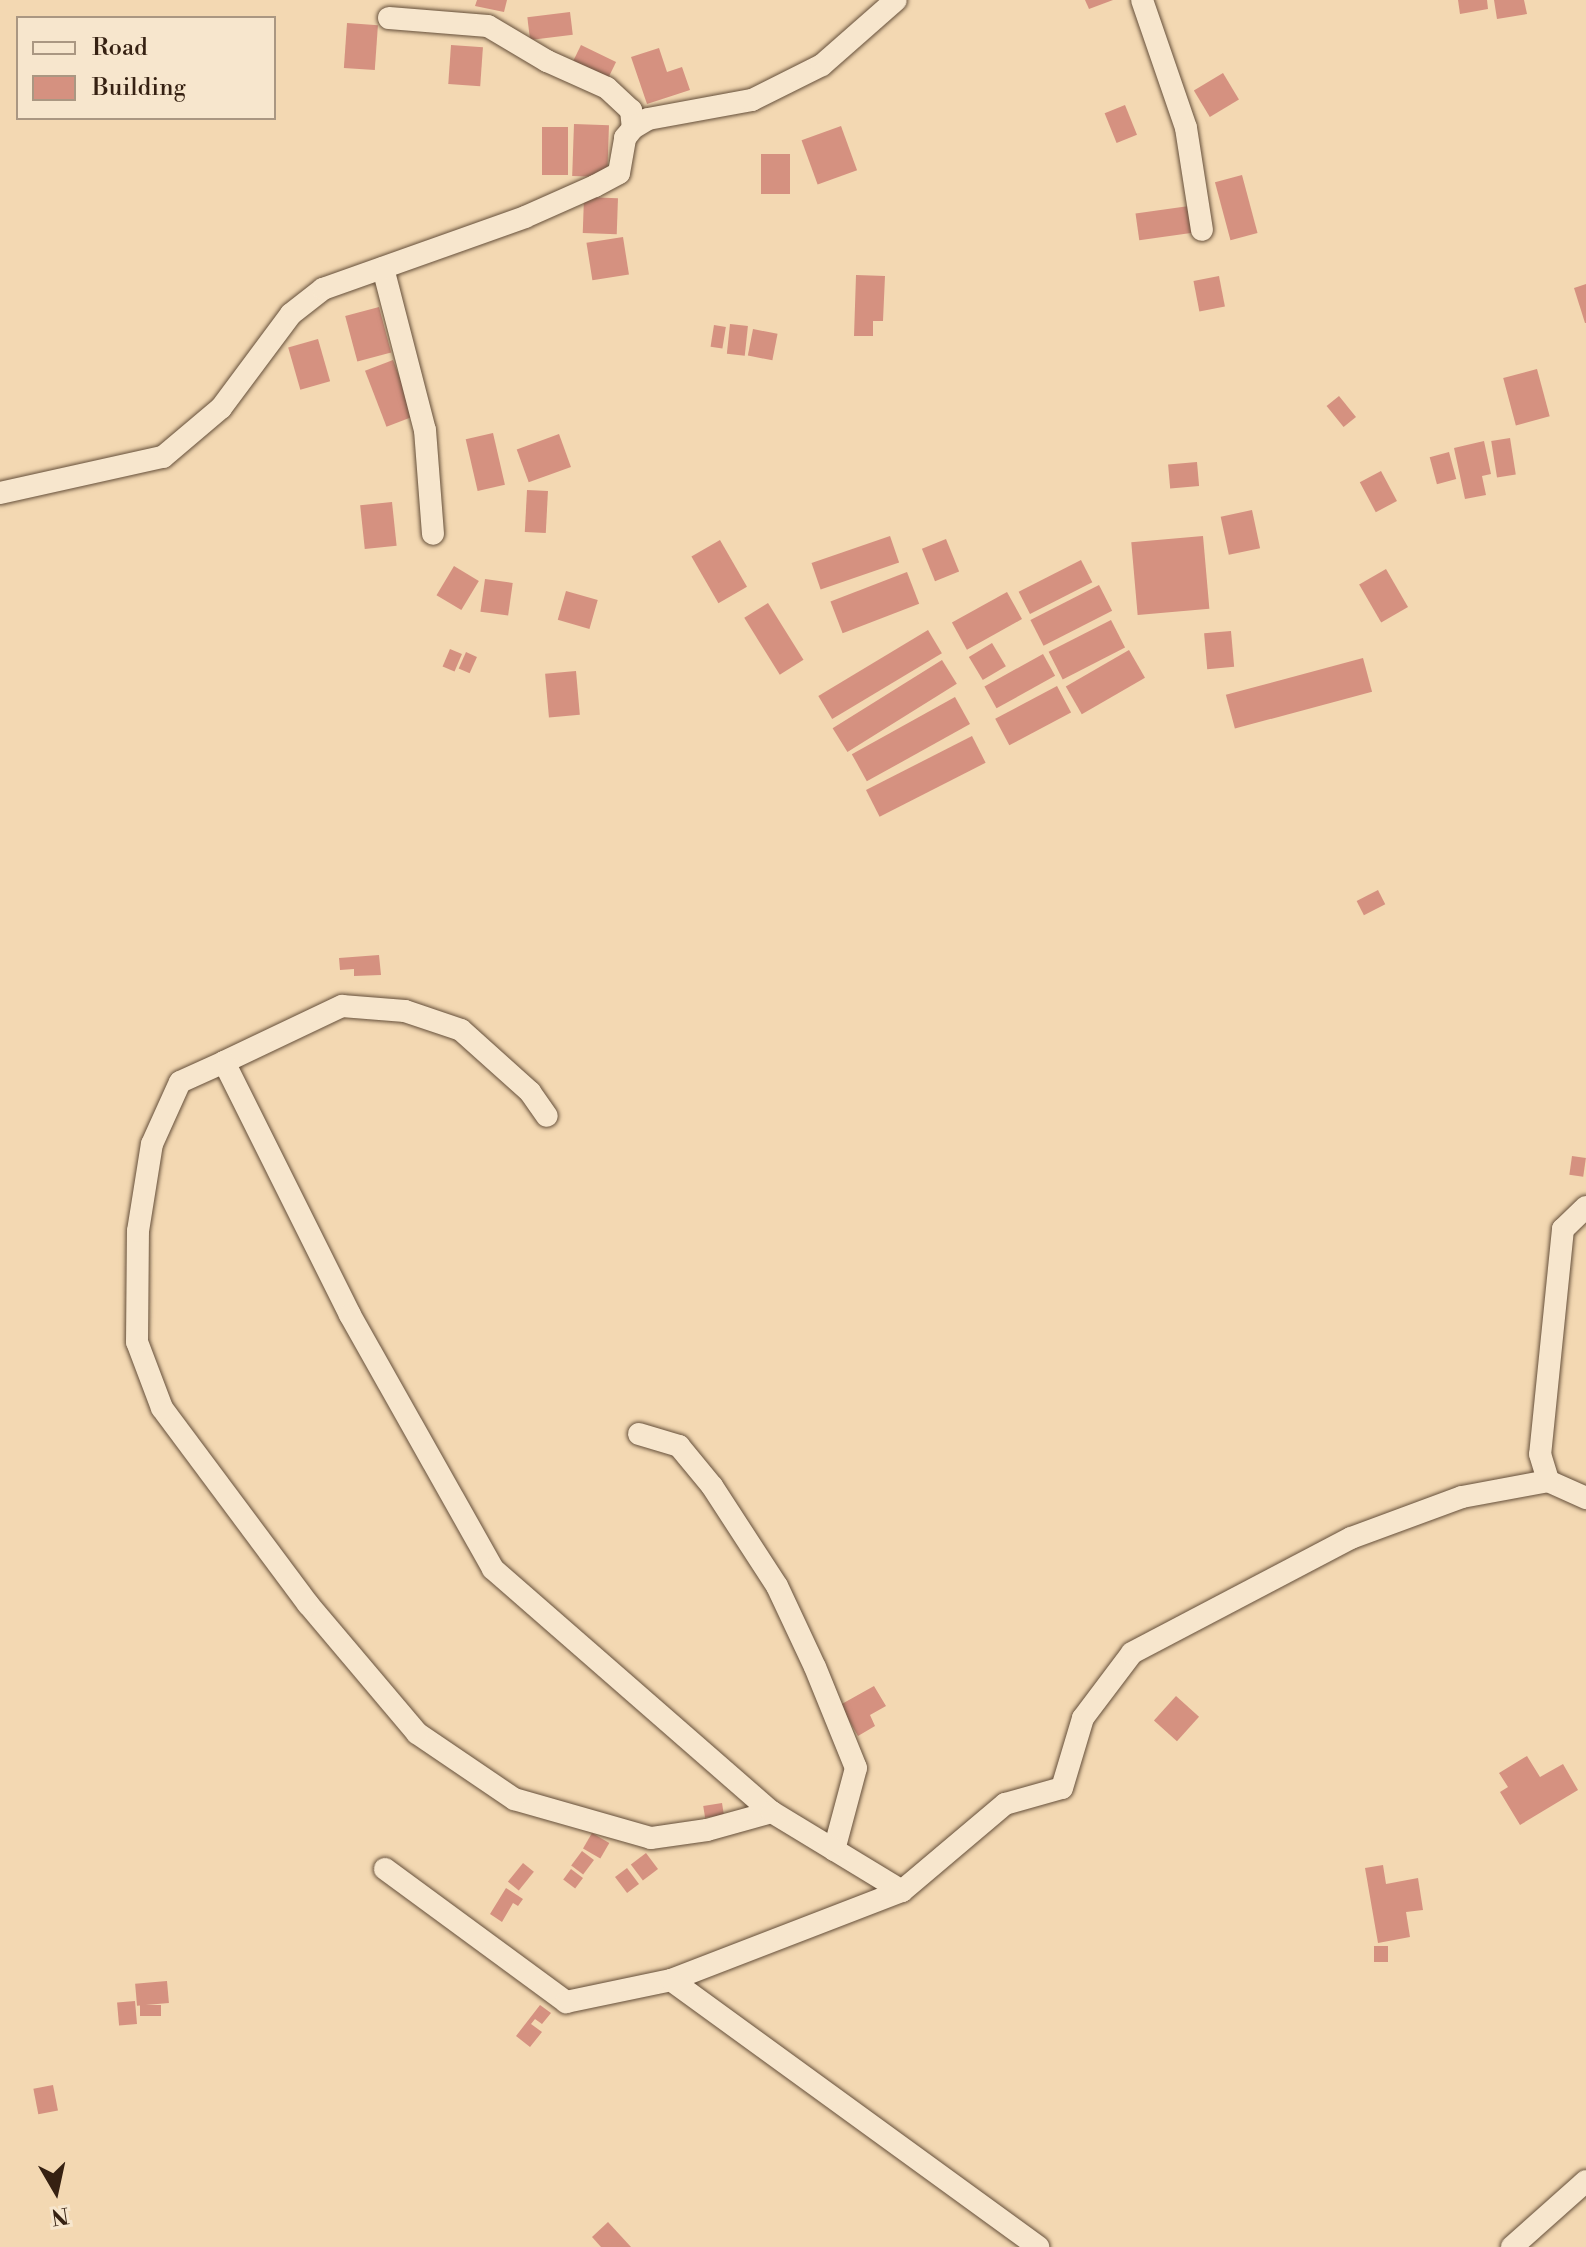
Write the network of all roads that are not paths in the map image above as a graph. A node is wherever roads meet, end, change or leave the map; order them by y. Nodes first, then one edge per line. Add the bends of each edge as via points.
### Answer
1 (896, 0) edge
2 (1142, 0) edge
3 (389, 18) dead end
4 (633, 128) junction
5 (1202, 230) dead end
6 (383, 268) junction
7 (0, 493) edge
8 (433, 534) dead end
9 (224, 1062) junction
10 (547, 1116) dead end
11 (1586, 1207) edge
12 (639, 1434) dead end
13 (1548, 1481) junction
14 (1586, 1498) edge
15 (772, 1812) junction
16 (834, 1850) junction
17 (385, 1869) dead end
18 (902, 1891) junction
19 (671, 1980) junction
20 (1586, 2181) edge
21 (1038, 2247) edge
22 (1512, 2247) edge

1 - 4 street via 822,65 752,100 648,119
2 - 5 street via 1186,128
3 - 4 street via 488,26 607,88 631,110
4 - 6 street via 625,138 619,173 525,217
6 - 7 street via 323,289 291,314 221,408 163,457
6 - 8 street via 425,430
9 - 10 street via 342,1006 405,1011 461,1030 530,1092
9 - 15 street via 350,1315 493,1569
9 - 15 street via 180,1082 152,1144 138,1231 137,1342 162,1408 308,1604 417,1733 514,1799 651,1838
11 - 13 street via 1563,1229 1540,1454
12 - 16 street via 679,1446 712,1486 777,1586 815,1667 856,1768
13 - 14 street
13 - 18 street via 1462,1497 1351,1538 1132,1653 1083,1718 1062,1788 1005,1804
15 - 16 street
16 - 18 street
17 - 19 street via 566,2002
18 - 19 street
19 - 21 street
20 - 22 street

